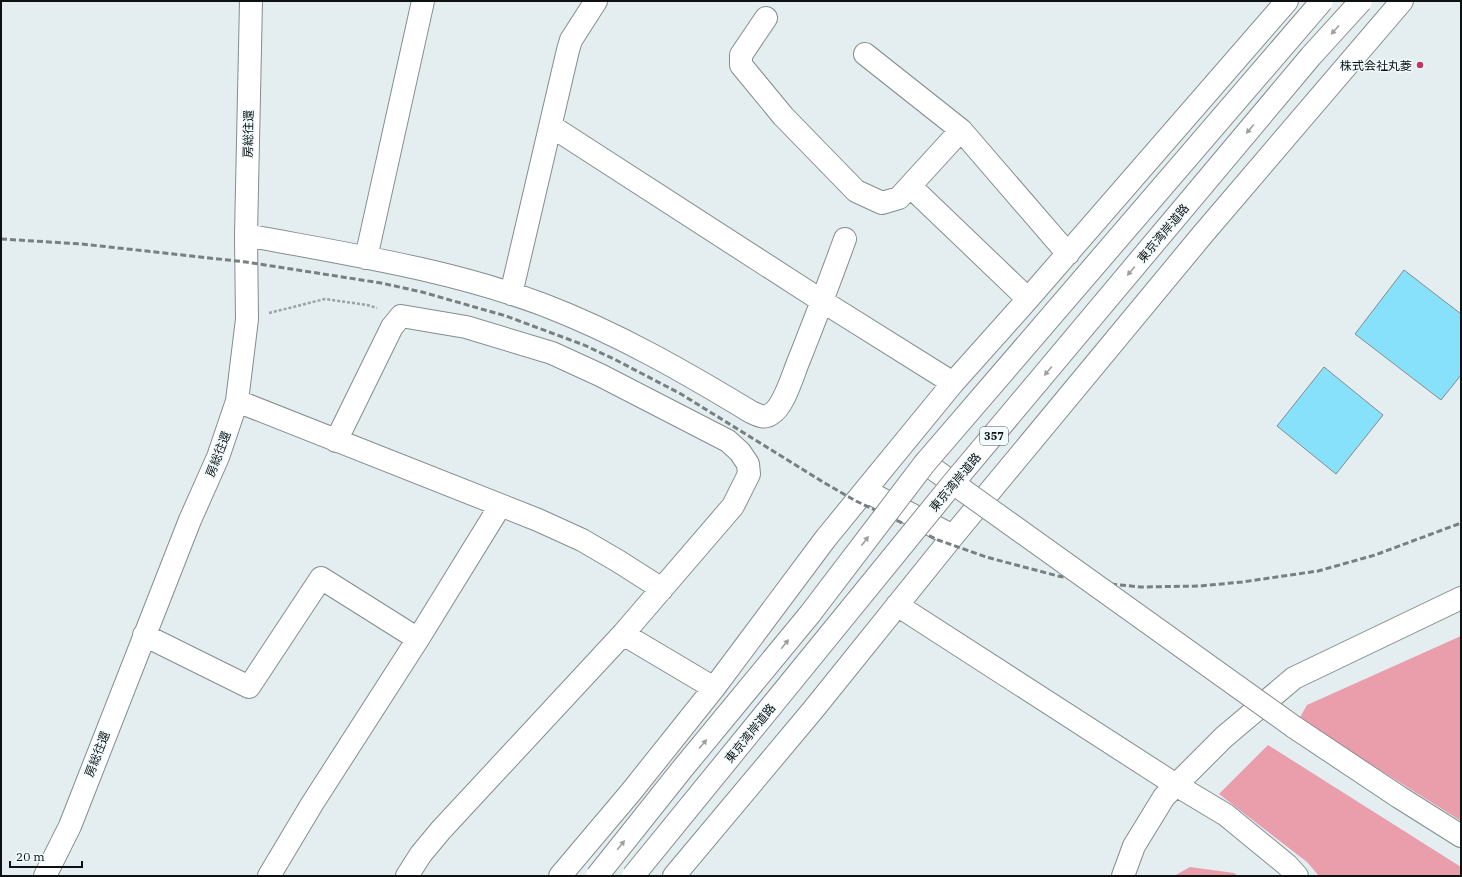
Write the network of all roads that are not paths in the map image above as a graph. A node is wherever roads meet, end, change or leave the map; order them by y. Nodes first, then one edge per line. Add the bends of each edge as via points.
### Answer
1 (252, 1) edge
2 (422, 1) edge
3 (596, 1) edge
4 (1287, 1) edge
5 (1322, 1) edge
6 (1361, 1) edge
7 (1401, 2) edge
8 (766, 18) dead end
9 (865, 54) dead end
10 (550, 126) junction
11 (961, 130) junction
12 (910, 186) junction
13 (246, 235) junction
14 (845, 239) dead end
15 (1068, 254) junction
16 (366, 258) junction
17 (511, 294) junction
18 (1028, 299) junction
19 (822, 301) junction
20 (953, 383) junction
21 (237, 401) junction
22 (336, 441) junction
23 (925, 463) junction
24 (953, 483) junction
25 (866, 491) junction
26 (500, 506) junction
27 (953, 536) junction
28 (662, 589) junction
29 (1461, 598) edge
30 (897, 605) junction
31 (623, 634) junction
32 (144, 635) junction
33 (418, 638) junction
34 (714, 688) junction
35 (1176, 785) junction
36 (1461, 836) edge
37 (45, 876) edge
38 (269, 876) edge
39 (407, 876) edge
40 (560, 876) edge
41 (597, 876) edge
42 (633, 876) edge
43 (674, 876) edge
44 (1123, 876) edge
45 (1297, 876) edge

1 - 13 main road, 房総往還
2 - 16 main road
3 - 10 main road via 571,40
4 - 15 main road
5 - 23 main road, bridge
6 -> 24 main road, 東京湾岸道路 / 357, bridge via 1311,56
7 - 27 main road via 1203,234
8 - 12 main road via 741,55 741,65 783,116 856,191 882,202 899,198
9 - 11 main road
10 - 17 main road
10 - 19 main road
11 - 12 main road
11 - 15 main road
12 - 18 main road
13 - 16 main road
13 - 21 main road, 房総往還 via 247,319
14 - 19 main road
15 - 18 main road
16 - 17 main road via 439,273
17 - 19 main road via 586,323 671,365 752,412 766,417 772,414 784,396
18 - 20 main road
19 - 20 main road
20 - 25 main road
21 - 22 main road
21 - 32 main road, 房総往還 via 218,457
22 - 26 main road
22 - 28 main road via 392,327 401,316 466,327 552,353 728,441 748,464 749,474 732,506
23 - 24 main road
41 -> 23 main road, bridge via 805,620
24 - 36 main road, bridge via 1294,727
24 - 42 main road, 東京湾岸道路 / 357, bridge
25 - 27 main road
25 - 34 main road via 826,538
26 - 28 main road via 582,540
26 - 33 main road
27 - 30 main road
28 - 31 main road
29 - 35 main road via 1294,678 1224,737
30 - 35 main road
30 - 43 main road
31 - 34 main road
31 - 39 main road via 441,830
32 - 33 main road via 250,687 321,578
32 - 37 main road, 房総往還 via 70,826
33 - 38 main road
34 - 40 main road
35 - 44 main road via 1164,797 1134,846
35 - 45 main road via 1226,815

